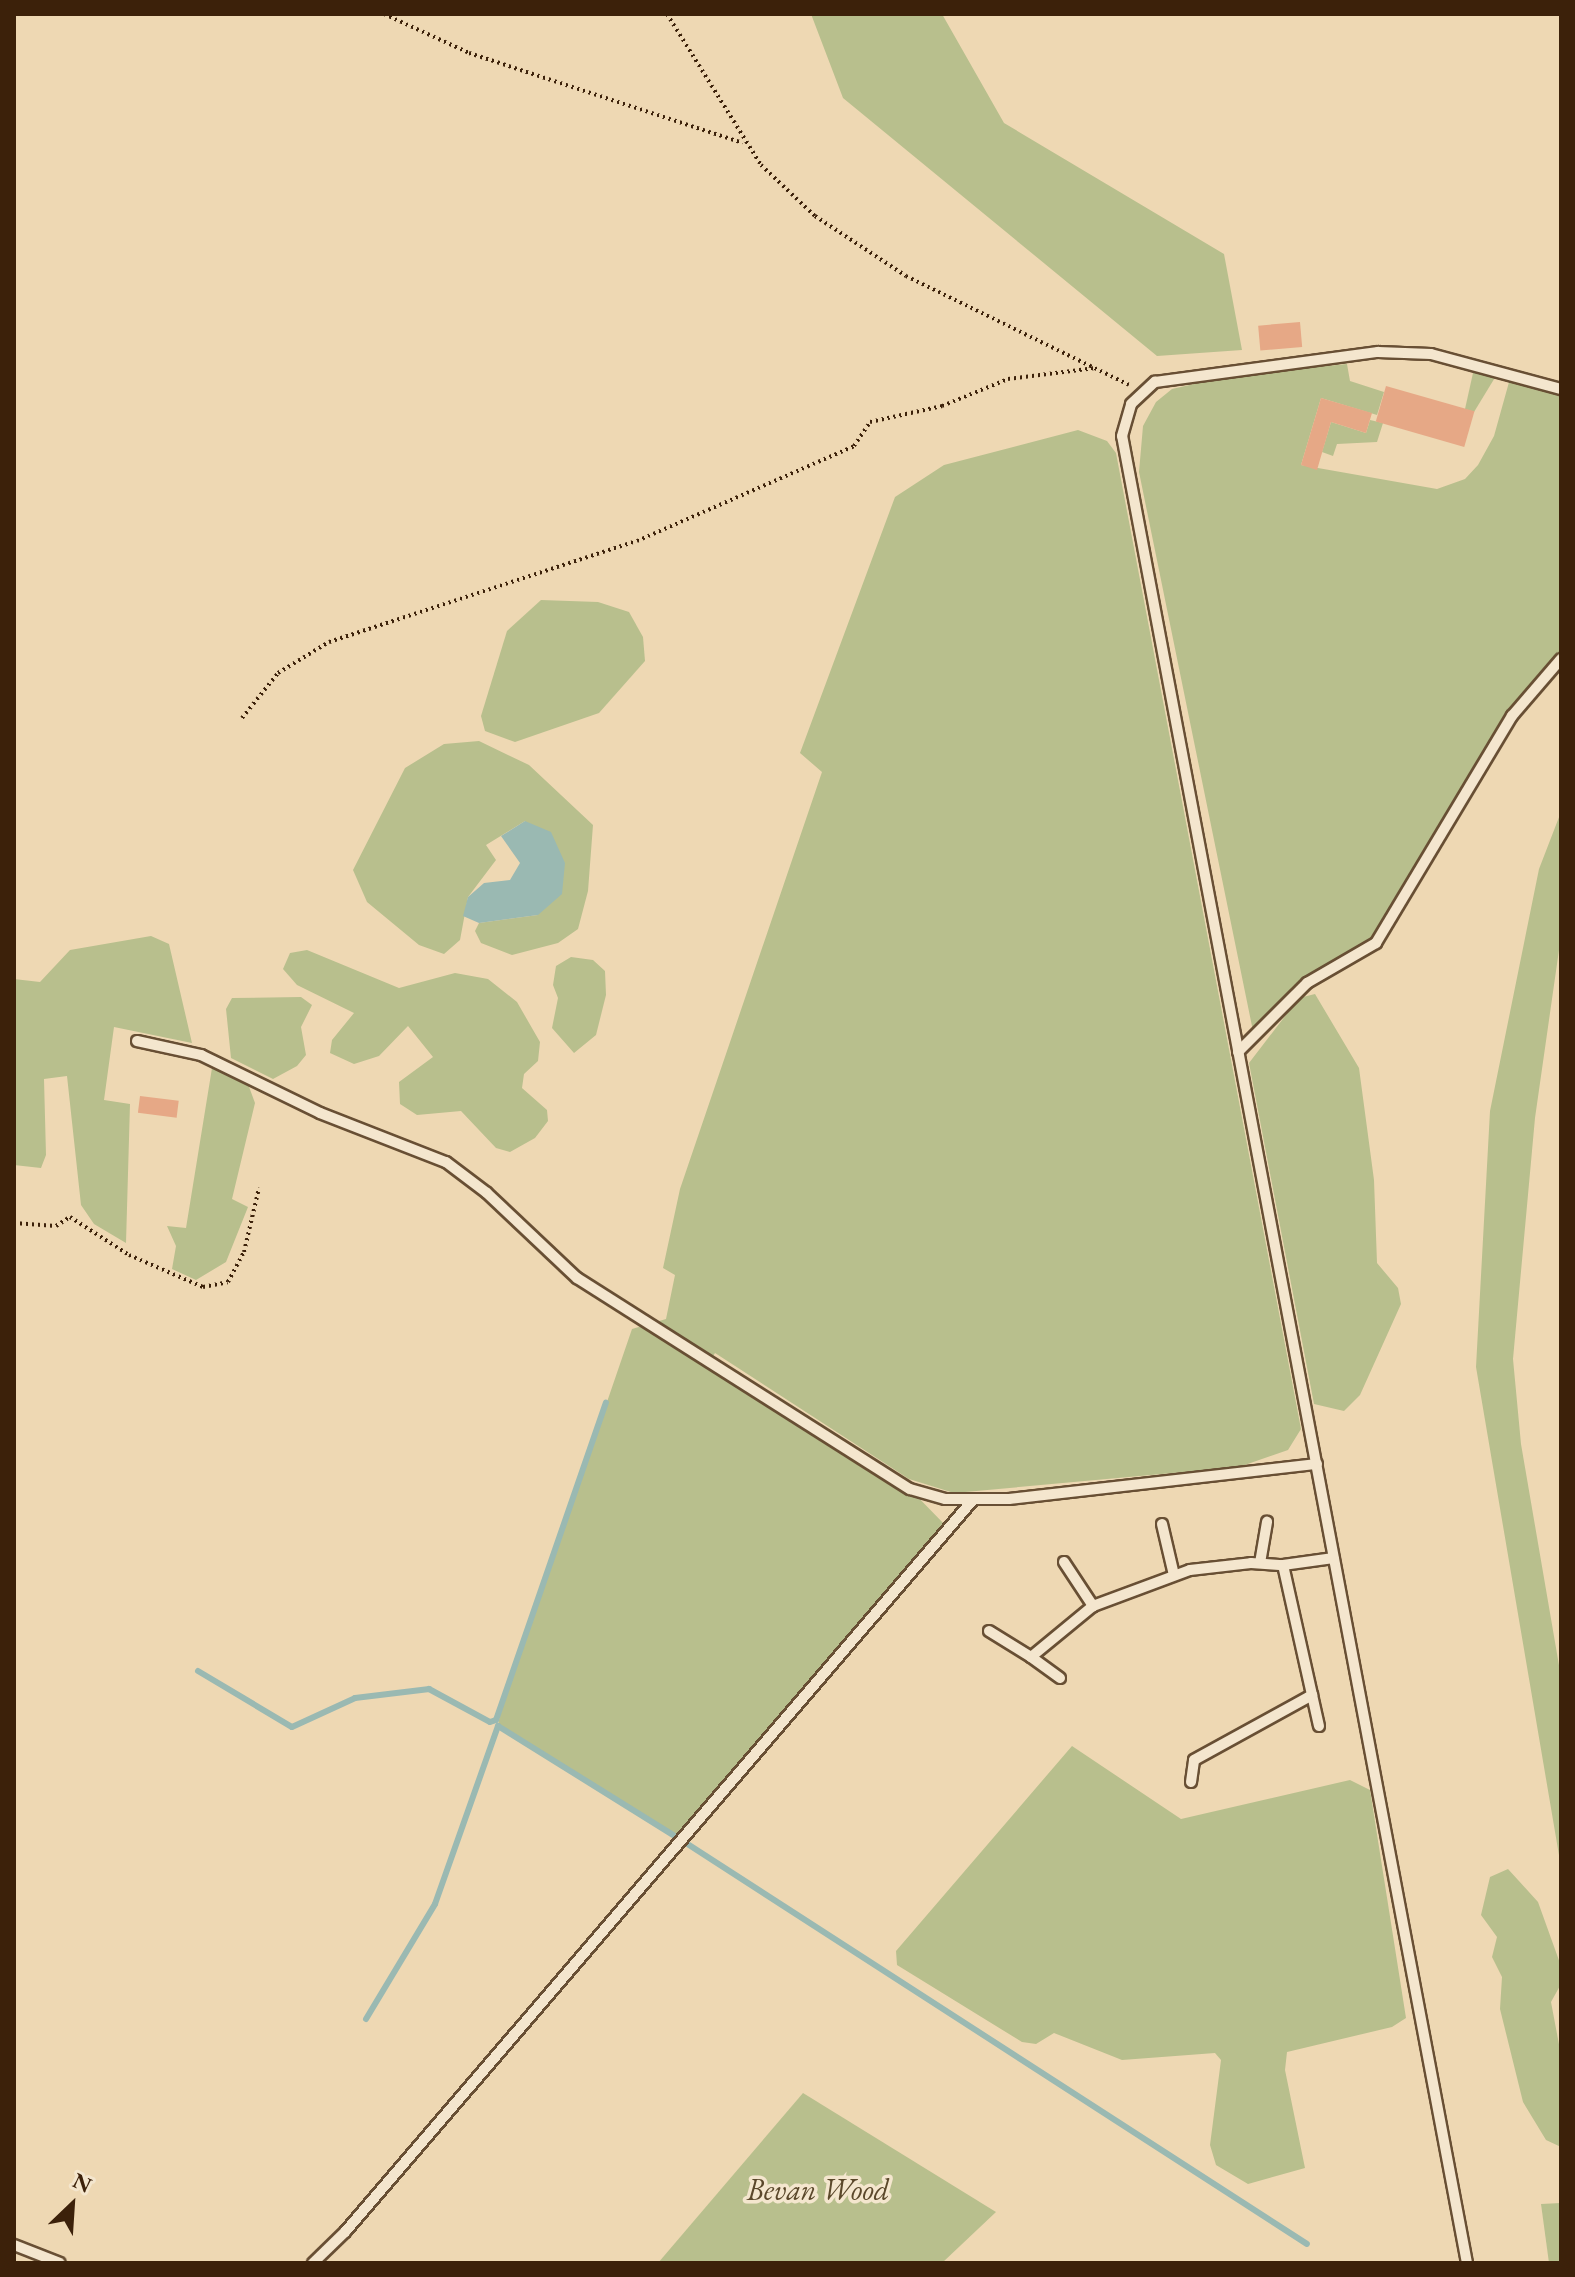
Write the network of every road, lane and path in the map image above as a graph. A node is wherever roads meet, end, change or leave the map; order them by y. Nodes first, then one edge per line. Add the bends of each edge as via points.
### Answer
1 (384, 14) edge
2 (667, 14) edge
3 (745, 143) junction
4 (1095, 368) junction
5 (1561, 389) edge
6 (1142, 392) junction
7 (1561, 659) edge
8 (242, 718) dead end
9 (137, 1041) dead end
10 (1238, 1052) junction
11 (259, 1188) dead end
12 (14, 1223) edge
13 (1317, 1464) junction
14 (972, 1501) junction
15 (1267, 1522) dead end
16 (1162, 1524) dead end
17 (1334, 1558) junction
18 (1064, 1562) dead end
19 (1260, 1563) junction
20 (1283, 1565) junction
21 (1174, 1575) junction
22 (1093, 1606) junction
23 (989, 1631) dead end
24 (1031, 1657) junction
25 (1060, 1678) dead end
26 (1312, 1695) junction
27 (1319, 1726) dead end
28 (1191, 1782) dead end
29 (14, 2245) edge
30 (60, 2263) edge
31 (313, 2263) edge
32 (1467, 2263) edge

1 - 3 path via 469,53
2 - 3 path
3 - 4 path via 786,191 849,240 906,276
4 - 6 path
4 - 8 path via 1008,379 942,406 870,422 854,446 637,541 329,642 278,673
5 - 6 lane via 1407,351 1173,377
6 - 10 lane via 1126,419 1124,454
7 - 10 lane via 1512,716 1376,943 1307,983
9 - 14 lane via 201,1055 320,1113 446,1162 577,1278 893,1480 945,1499
10 - 13 lane
11 - 12 path via 244,1252 228,1282 203,1287 129,1255 70,1217 56,1226
13 - 14 lane
13 - 17 lane
14 - 31 lane
15 - 19 lane
16 - 21 lane
17 - 20 lane
17 - 32 lane
18 - 22 lane
19 - 20 lane
19 - 21 lane
20 - 26 lane
21 - 22 lane
22 - 24 lane
23 - 24 lane
24 - 25 lane
26 - 27 lane
26 - 28 lane via 1194,1760
29 - 30 lane via 21,2243

